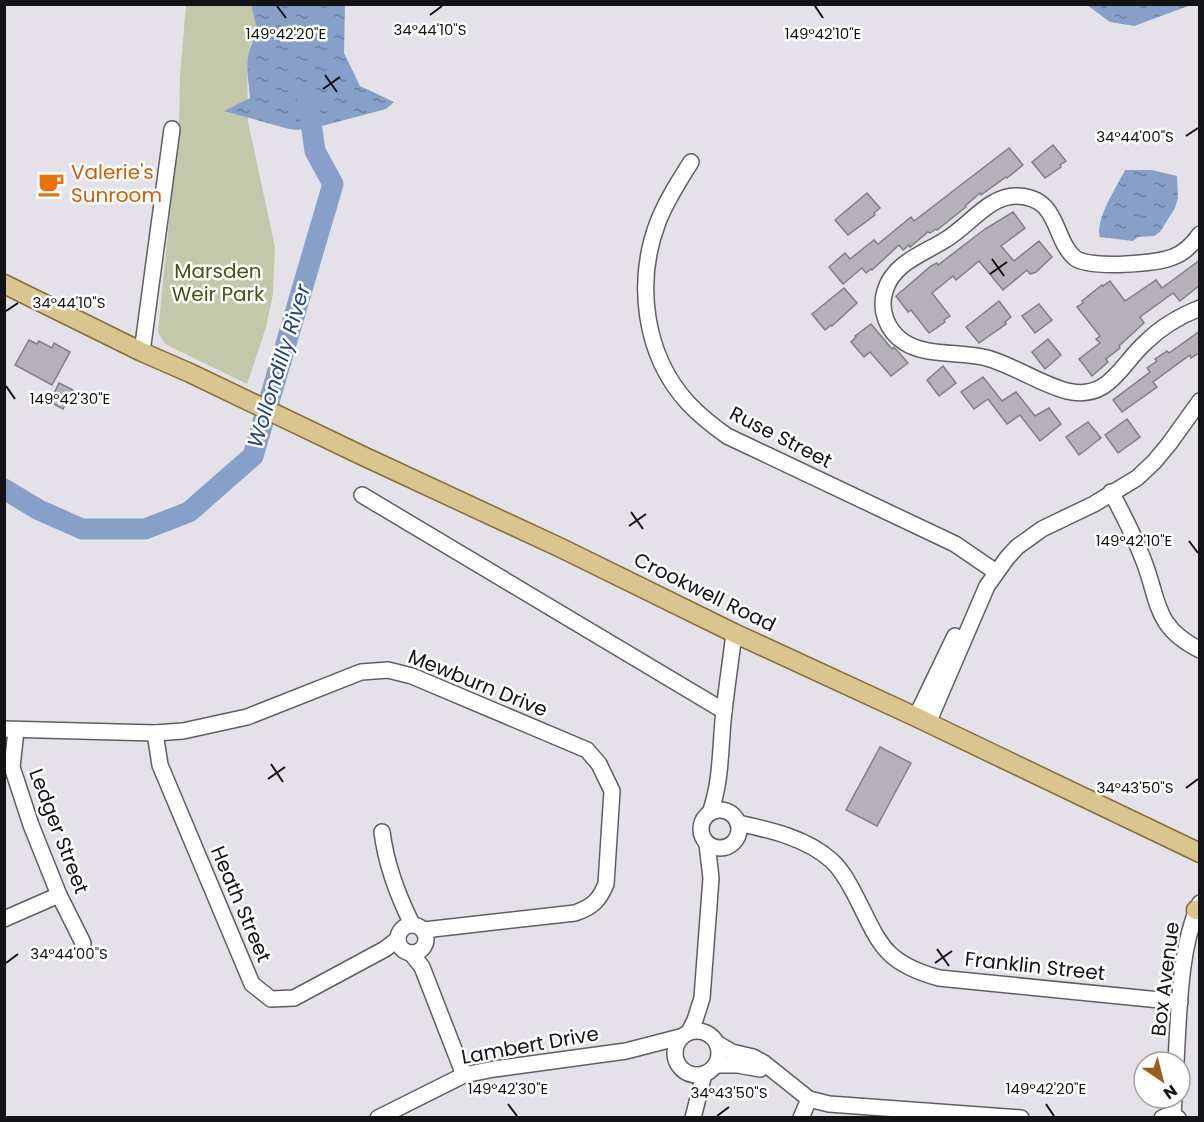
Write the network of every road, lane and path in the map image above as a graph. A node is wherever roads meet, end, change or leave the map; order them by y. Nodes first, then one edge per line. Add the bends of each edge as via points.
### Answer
1 (172, 129) dead end
2 (691, 162) dead end
3 (1200, 234) edge
4 (4, 284) edge
5 (1200, 308) edge
6 (142, 352) junction
7 (1200, 401) edge
8 (1111, 492) junction
9 (362, 495) dead end
10 (993, 570) junction
11 (734, 633) junction
12 (1200, 650) edge
13 (724, 711) junction
14 (922, 720) junction
15 (10, 730) edge
16 (155, 733) junction
17 (718, 783) junction
18 (711, 813) junction
19 (734, 818) junction
20 (772, 831) junction
21 (382, 832) dead end
22 (708, 844) junction
23 (731, 845) junction
24 (1200, 854) edge
25 (711, 879) junction
26 (59, 895) junction
27 (1198, 907) edge
28 (4, 919) edge
29 (412, 939) junction
30 (83, 943) dead end
31 (702, 998) junction
32 (1180, 1002) junction
33 (685, 1035) junction
34 (714, 1039) junction
35 (1177, 1050) edge
36 (626, 1051) junction
37 (680, 1066) junction
38 (710, 1070) junction
39 (464, 1075) junction
40 (778, 1075) junction
41 (809, 1099) junction
42 (693, 1115) edge
43 (378, 1118) edge
44 (801, 1118) edge
45 (1021, 1118) edge

1 - 6 street
2 - 10 street, Ruse Street via 658,222 648,254 645,285 647,318 656,350 687,402 727,435 956,544
3 - 5 street via 1184,251 1165,260 1092,265 1072,255 1053,218 1039,202 1007,196 953,236 899,267 888,283 883,303 887,323 907,344 980,356 1078,392 1090,392 1111,381 1152,337
4 - 6 main road, Crookwell Road
6 - 11 main road, Crookwell Road
7 - 8 street via 1154,462
8 - 10 street via 1042,529
8 - 12 street via 1144,560 1164,621 1183,641
9 - 13 street
10 - 14 street
11 - 13 street
11 - 14 main road, Crookwell Road
13 - 17 street
14 - 24 main road, Crookwell Road
15 - 16 street, Mewburn Drive
15 - 26 street, Ledger Street via 12,767
16 - 29 street, Heath Street via 160,765 252,984 271,999 294,998 385,949
16 - 29 street, Mewburn Drive via 247,717 361,672 388,670 412,676 587,750 612,791 606,884 600,898 590,908 575,913 480,922
17 - 18 street
17 - 19 street
18 - 19 street via 720,810
18 - 22 street via 701,828
19 - 20 street, Franklin Street
19 - 23 street via 739,833
20 - 23 street
20 - 32 street, Franklin Street via 815,848 832,861 887,952 917,972 939,978
21 - 29 street
22 - 23 street via 717,849
22 - 25 street
23 - 25 street
25 - 31 street
26 - 28 street
26 - 30 street, Ledger Street
27 - 32 street, Box Avenue via 1189,930
29 - 39 street
31 - 33 street
31 - 34 street
32 - 35 street, Box Avenue
33 - 34 street via 696,1030
33 - 36 street, Lambert Drive
33 - 37 street via 675,1048
34 - 38 street via 719,1059
34 - 40 street via 732,1052 753,1057
36 - 37 street, Lambert Drive via 664,1055
36 - 39 street, Lambert Drive
37 - 38 street via 697,1075
37 - 42 street via 690,1084
38 - 40 street via 738,1065
38 - 42 street
39 - 43 street, Lambert Drive
40 - 41 street
41 - 44 street
41 - 45 street via 829,1104

